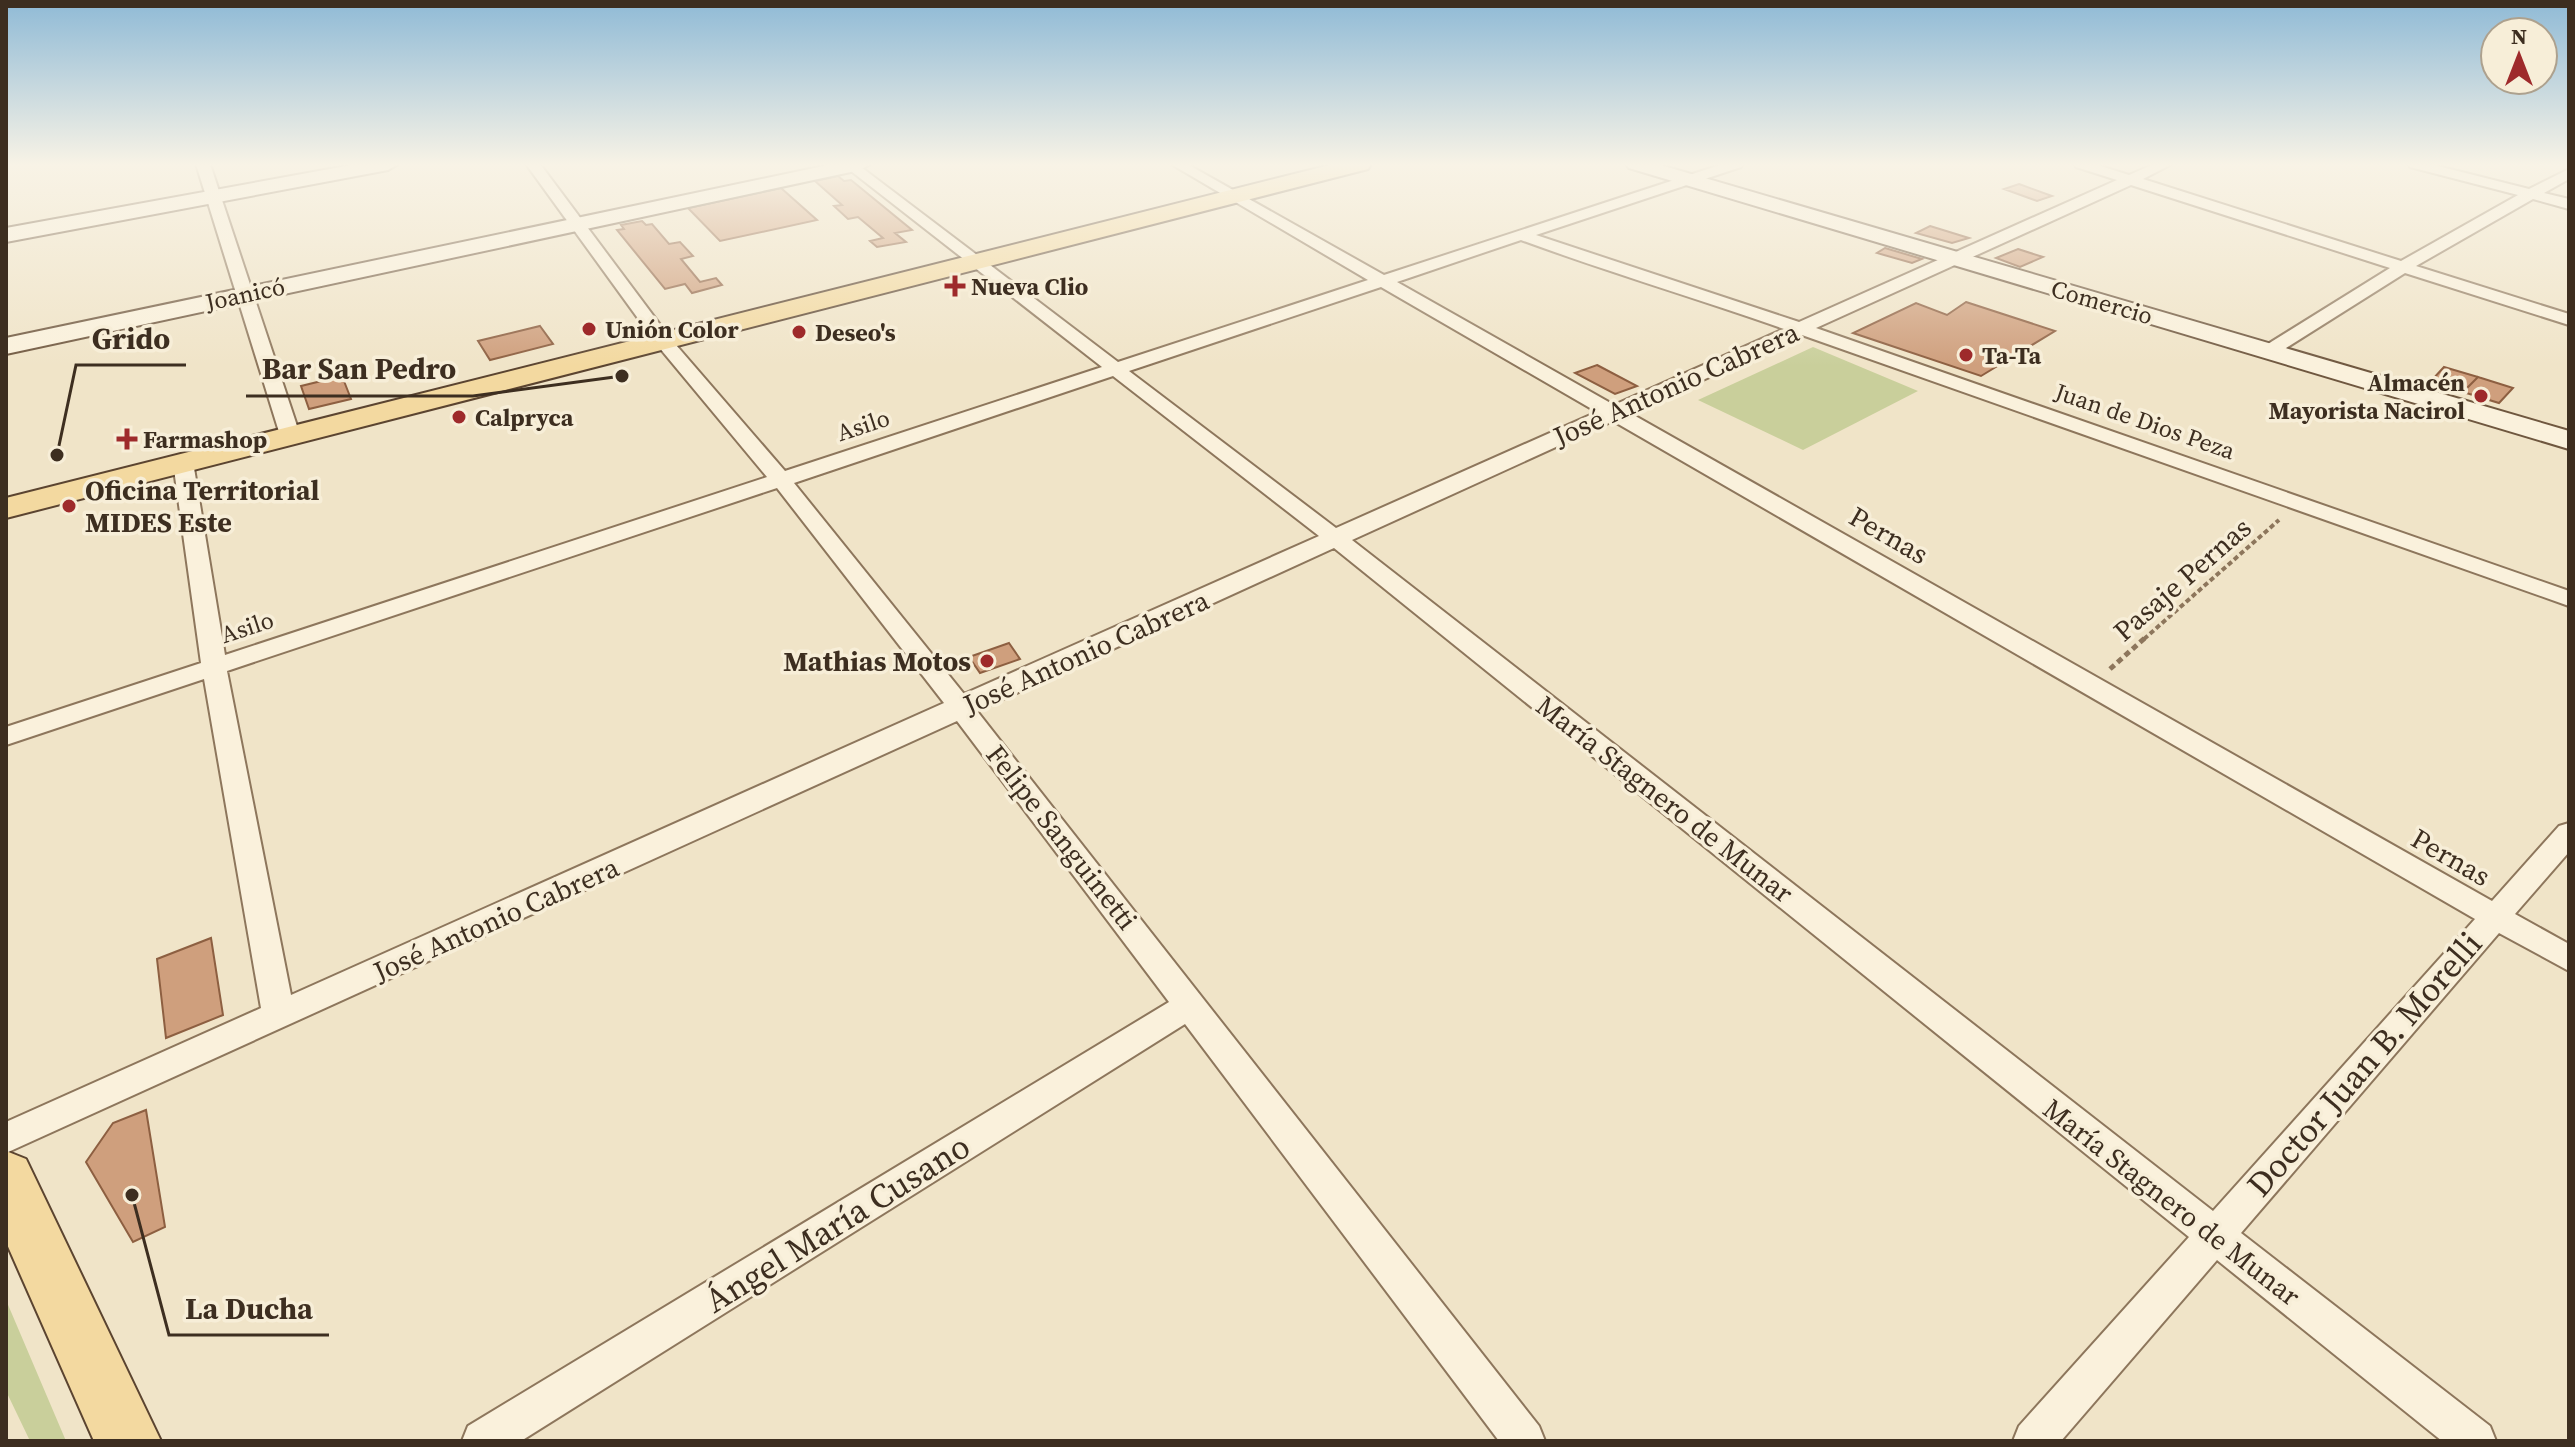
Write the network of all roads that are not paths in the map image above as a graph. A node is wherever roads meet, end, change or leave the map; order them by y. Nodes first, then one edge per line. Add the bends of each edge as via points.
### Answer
1 (224, 232) edge
2 (542, 232) edge
3 (583, 232) edge
4 (938, 232) edge
5 (1094, 232) edge
6 (1299, 232) edge
7 (1530, 232) edge
8 (1864, 232) edge
9 (2017, 232) edge
10 (2295, 232) edge
11 (2466, 232) edge
12 (1520, 235) junction
13 (1956, 259) junction
14 (977, 263) junction
15 (2404, 266) junction
16 (1382, 279) junction
17 (243, 295) junction
18 (2569, 320) edge
19 (1800, 328) junction
20 (664, 342) junction
21 (6, 346) edge
22 (2269, 351) junction
23 (1114, 370) junction
24 (1614, 412) junction
25 (290, 435) junction
26 (2569, 440) edge
27 (183, 462) junction
28 (780, 479) junction
29 (6, 508) edge
30 (1336, 539) junction
31 (2569, 599) edge
32 (214, 666) junction
33 (961, 708) junction
34 (6, 736) edge
35 (2569, 833) edge
36 (2494, 916) junction
37 (2569, 959) edge
38 (1191, 1004) junction
39 (279, 1016) junction
40 (6, 1138) edge
41 (6, 1177) edge
42 (2213, 1235) junction
43 (128, 1441) edge
44 (483, 1441) edge
45 (1524, 1441) edge
46 (2034, 1441) edge
47 (2475, 1441) edge

1 - 17 street
2 - 17 street, Joanicó
3 - 20 street, Felipe Sanguinetti
4 - 14 street, María Stagnero de Munar
5 - 14 main road
6 - 16 street, Pernas
7 - 12 street, Asilo
8 - 13 street, Comercio
9 - 13 street, José Antonio Cabrera
10 - 15 street
11 - 15 street
12 - 16 street, Asilo
12 - 19 street, Juan de Dios Peza
13 - 19 street, José Antonio Cabrera
13 - 22 street, Comercio
14 - 20 main road
14 - 23 street, María Stagnero de Munar
15 - 18 street
15 - 22 street
16 - 23 street, Asilo
16 - 24 street, Pernas
17 - 21 street, Joanicó
17 - 25 street
19 - 24 street, José Antonio Cabrera
19 - 31 street, Juan de Dios Peza
20 - 25 main road
20 - 28 street, Felipe Sanguinetti
22 - 26 street, Comercio
23 - 28 street, Asilo
23 - 30 street, María Stagnero de Munar
24 - 30 street, José Antonio Cabrera
24 - 36 street, Pernas
25 - 27 main road
27 - 29 main road
27 - 32 street
28 - 32 street, Asilo
28 - 33 street, Felipe Sanguinetti
30 - 33 street, José Antonio Cabrera
30 - 42 street, María Stagnero de Munar
32 - 34 street, Asilo
32 - 39 street
33 - 38 street, Felipe Sanguinetti
33 - 39 street, José Antonio Cabrera
35 - 36 street, Doctor Juan B. Morelli
36 - 37 street, Pernas
36 - 42 street, Doctor Juan B. Morelli
38 - 44 street, Ángel María Cusano
38 - 45 street, Felipe Sanguinetti
39 - 40 street, José Antonio Cabrera
41 - 43 main road
42 - 46 street, Doctor Juan B. Morelli
42 - 47 street, María Stagnero de Munar

